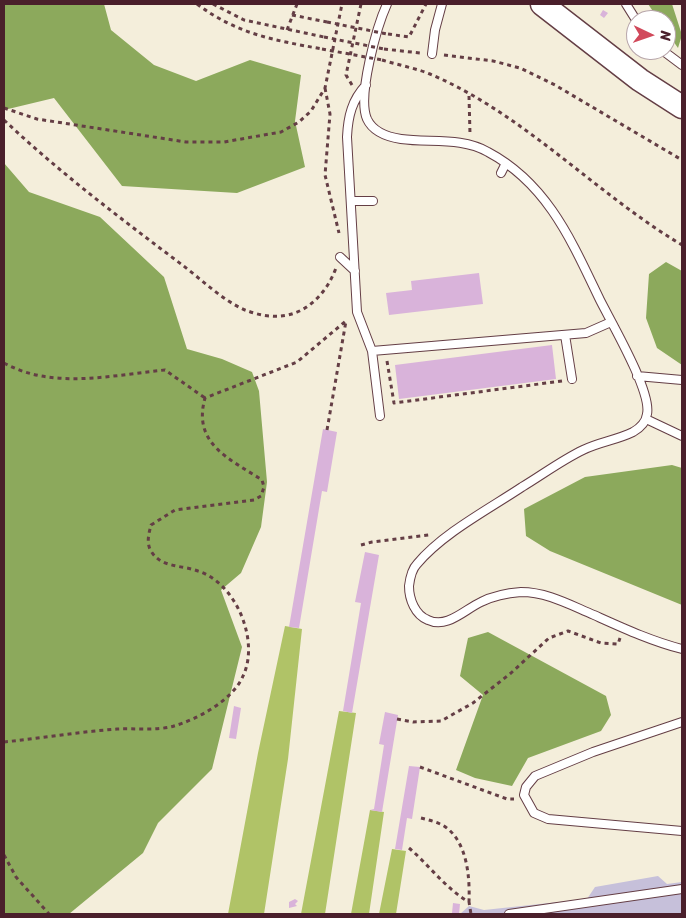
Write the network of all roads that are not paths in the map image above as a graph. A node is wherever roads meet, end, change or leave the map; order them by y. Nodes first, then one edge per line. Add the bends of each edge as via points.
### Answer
1 (388, 4) edge
2 (442, 4) edge
3 (542, 4) edge
4 (432, 54) road end
5 (366, 85) junction
6 (682, 107) edge
7 (506, 163) junction
8 (501, 173) dead end
9 (351, 201) junction
10 (372, 201) dead end
11 (340, 257) road end
12 (355, 271) junction
13 (611, 322) junction
14 (565, 335) junction
15 (372, 351) junction
16 (637, 376) junction
17 (572, 379) road end
18 (682, 380) edge
19 (380, 416) dead end
20 (646, 419) junction
21 (682, 436) edge
22 (682, 648) edge
23 (682, 722) edge
24 (682, 831) edge
25 (682, 889) edge
26 (510, 914) edge

1 - 5 lane via 379,22
2 - 4 lane
3 - 6 main road via 640,80
5 - 7 lane via 367,119 378,132 401,139 470,144
5 - 9 lane via 350,110 347,125
7 - 8 lane
7 - 13 lane via 530,182 550,206
9 - 10 lane
9 - 12 lane
11 - 12 lane
12 - 15 lane via 357,312
13 - 14 lane via 586,333
13 - 16 lane
14 - 15 lane
14 - 17 lane
15 - 19 lane
16 - 18 lane
16 - 20 lane via 647,399
20 - 21 lane
20 - 22 lane via 634,432 604,441 568,458 452,534 417,564 409,588 413,605 428,620 444,622 492,598 523,592 552,597 658,642
23 - 24 lane via 593,752 535,776 526,787 525,798 534,814 548,819
25 - 26 lane

